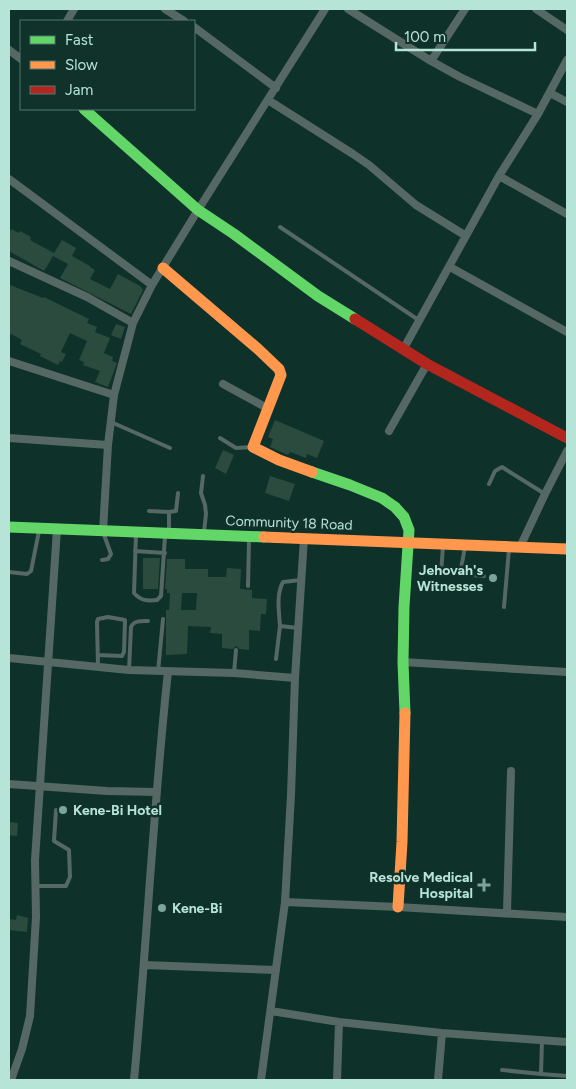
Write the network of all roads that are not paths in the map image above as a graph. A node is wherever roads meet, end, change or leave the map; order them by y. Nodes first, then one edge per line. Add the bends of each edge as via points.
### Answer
1 (74, 9) edge
2 (165, 9) edge
3 (324, 9) edge
4 (348, 9) edge
5 (465, 9) edge
6 (536, 9) edge
7 (68, 20) edge
8 (182, 20) edge
9 (195, 28) edge
10 (567, 30) edge
11 (9, 50) edge
12 (20, 58) edge
13 (567, 60) edge
14 (431, 61) junction
15 (276, 88) junction
16 (550, 93) junction
17 (268, 100) junction
18 (567, 102) edge
19 (85, 110) edge
20 (538, 114) junction
21 (498, 176) junction
22 (9, 179) edge
23 (198, 210) junction
24 (567, 214) edge
25 (280, 227) dead end
26 (466, 236) junction
27 (9, 261) edge
28 (450, 267) junction
29 (163, 268) junction
30 (152, 285) junction
31 (420, 321) junction
32 (133, 324) junction
33 (567, 332) edge
34 (404, 348) junction
35 (9, 361) edge
36 (427, 364) junction
37 (223, 384) dead end
38 (114, 395) junction
39 (267, 408) junction
40 (111, 422) junction
41 (389, 431) dead end
42 (9, 438) edge
43 (220, 438) dead end
44 (567, 438) edge
45 (108, 444) junction
46 (252, 447) junction
47 (170, 448) dead end
48 (567, 451) edge
49 (202, 476) dead end
50 (489, 484) dead end
51 (178, 493) dead end
52 (545, 494) junction
53 (149, 511) dead end
54 (169, 512) junction
55 (9, 527) edge
56 (40, 528) junction
57 (58, 529) junction
58 (103, 531) junction
59 (136, 532) junction
60 (167, 533) junction
61 (204, 534) junction
62 (250, 536) junction
63 (304, 538) junction
64 (408, 543) junction
65 (443, 544) junction
66 (465, 545) junction
67 (515, 547) junction
68 (567, 549) edge
69 (135, 551) junction
70 (165, 553) junction
71 (102, 560) dead end
72 (9, 572) edge
73 (424, 574) dead end
74 (441, 574) junction
75 (460, 574) junction
76 (484, 576) dead end
77 (302, 580) junction
78 (248, 586) dead end
79 (504, 607) dead end
80 (163, 619) dead end
81 (148, 621) dead end
82 (280, 626) junction
83 (298, 628) junction
84 (236, 650) dead end
85 (98, 655) junction
86 (9, 658) edge
87 (276, 659) dead end
88 (402, 662) junction
89 (49, 663) junction
90 (98, 667) junction
91 (129, 670) junction
92 (158, 672) junction
93 (168, 672) junction
94 (567, 672) edge
95 (234, 673) junction
96 (295, 678) junction
97 (511, 771) dead end
98 (9, 784) edge
99 (41, 787) junction
100 (157, 792) junction
101 (56, 810) dead end
102 (35, 886) junction
103 (285, 902) junction
104 (398, 906) junction
105 (507, 912) junction
106 (567, 917) edge
107 (145, 965) junction
108 (276, 970) junction
109 (271, 1011) junction
110 (339, 1022) junction
111 (442, 1033) junction
112 (542, 1040) junction
113 (567, 1042) edge
114 (502, 1070) dead end
115 (541, 1074) junction
116 (567, 1076) edge
117 (11, 1080) edge
118 (134, 1080) edge
119 (261, 1080) edge
120 (337, 1080) edge
121 (438, 1080) edge

1 - 7 street
2 - 8 street
3 - 15 street
4 - 14 street
5 - 14 street
6 - 10 street
9 - 15 street
11 - 12 street
13 - 16 street
14 - 20 street
15 - 17 street
16 - 18 street
16 - 20 street
17 - 23 street
17 - 26 street via 353,154 416,204
19 - 23 street
20 - 21 street
21 - 24 street
21 - 26 street
22 - 30 street
23 - 29 street
23 - 34 street via 318,296
25 - 31 lane
26 - 28 street
27 - 32 street via 87,297
28 - 31 street
28 - 33 street
29 - 30 street
29 - 39 street via 275,364 281,376
30 - 32 street
31 - 34 street
32 - 38 street
34 - 36 street
35 - 38 street
36 - 41 street
36 - 44 street
37 - 39 street
38 - 40 street
39 - 46 street
40 - 45 street
40 - 47 lane
42 - 45 street
43 - 46 lane via 236,448
45 - 58 street
46 - 64 street via 372,493 396,508 408,522
48 - 52 street
49 - 61 lane via 201,493 206,505
50 - 52 lane via 495,471 502,467
51 - 54 lane via 176,510
52 - 67 street
53 - 54 lane
54 - 60 lane
55 - 56 street, Community 18 Road
56 - 57 street, Community 18 Road
56 - 72 lane via 31,571 27,574
57 - 58 street, Community 18 Road
57 - 89 street
58 - 59 street, Community 18 Road
58 - 71 lane via 111,554
59 - 60 street, Community 18 Road
59 - 69 lane
60 - 61 street, Community 18 Road
60 - 70 lane
61 - 62 street, Community 18 Road
62 - 63 street, Community 18 Road
62 - 78 lane
63 - 64 street, Community 18 Road
63 - 77 street
64 - 65 street, Community 18 Road
64 - 88 street
65 - 66 street, Community 18 Road
65 - 74 lane
66 - 67 street, Community 18 Road
66 - 75 lane
67 - 68 street, Community 18 Road
67 - 79 lane
69 - 70 lane
69 - 70 lane via 134,593 146,601 157,600 161,596
73 - 74 lane
74 - 75 lane
75 - 76 lane
77 - 82 lane via 283,582 280,586
77 - 83 street
80 - 92 lane
81 - 91 lane via 132,626
82 - 83 lane
82 - 87 lane
83 - 96 street
84 - 95 lane
85 - 85 lane via 98,619 125,620 122,656
85 - 90 lane
86 - 89 street
88 - 94 street
88 - 104 street via 405,729
89 - 90 street
89 - 99 street
90 - 91 street
91 - 92 street
92 - 93 street
93 - 95 street
93 - 100 street
95 - 96 street
96 - 103 street
97 - 105 street
98 - 99 street
99 - 100 street
99 - 102 street
100 - 107 street
101 - 102 lane via 54,842 69,850 70,877 66,886
102 - 117 street via 30,1016
103 - 104 street
103 - 108 street
104 - 105 street
105 - 106 street
107 - 108 street
107 - 118 street
108 - 109 street
109 - 110 street
109 - 119 street
110 - 111 street
110 - 120 street
111 - 112 street
111 - 121 street
112 - 113 street
112 - 115 lane
114 - 115 lane
115 - 116 lane

